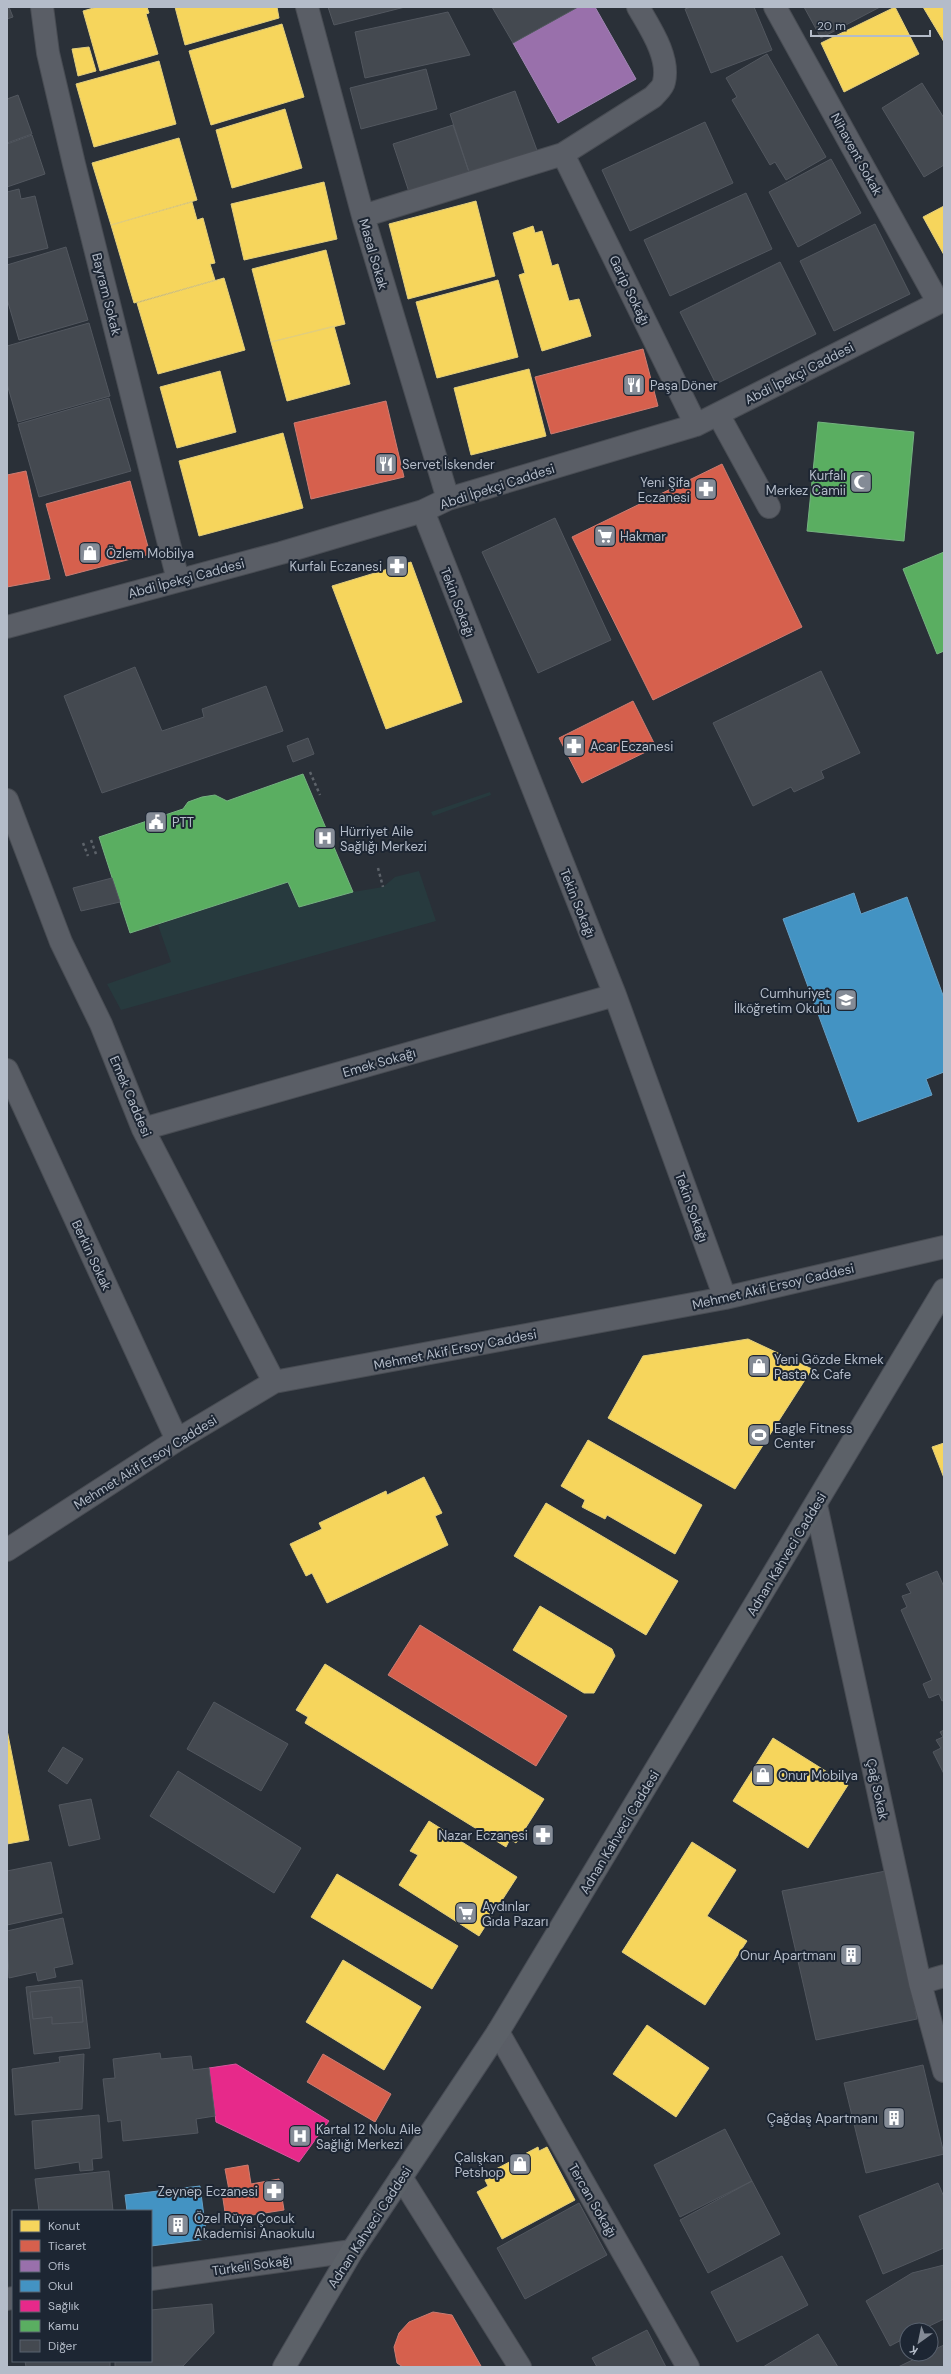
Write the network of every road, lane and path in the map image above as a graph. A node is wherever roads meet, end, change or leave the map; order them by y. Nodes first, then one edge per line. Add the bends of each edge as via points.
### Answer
1 (42, 7) edge
2 (307, 7) edge
3 (638, 7) edge
4 (775, 7) edge
5 (564, 154) junction
6 (363, 216) junction
7 (941, 301) edge
8 (718, 414) junction
9 (696, 425) junction
10 (448, 499) junction
11 (769, 507) dead end
12 (423, 511) junction
13 (178, 580) junction
14 (7, 627) edge
15 (310, 772) dead end
16 (320, 796) dead end
17 (7, 800) edge
18 (91, 840) dead end
19 (83, 843) dead end
20 (96, 854) dead end
21 (88, 856) dead end
22 (378, 868) dead end
23 (383, 887) dead end
24 (615, 995) junction
25 (7, 1070) edge
26 (143, 1129) junction
27 (944, 1247) edge
28 (944, 1290) edge
29 (725, 1298) junction
30 (274, 1382) junction
31 (176, 1440) junction
32 (816, 1505) junction
33 (7, 1550) edge
34 (944, 1976) edge
35 (920, 1983) junction
36 (498, 2032) junction
37 (944, 2071) edge
38 (401, 2176) junction
39 (352, 2250) junction
40 (152, 2279) edge
41 (284, 2367) edge
42 (520, 2367) edge
43 (688, 2367) edge

1 - 13 street, Bayram Sokak via 48,54 74,164
2 - 6 street, Masal Sokak
3 - 5 street via 665,64 664,84 653,97
4 - 7 street, Nihavent Sokak
5 - 6 street
5 - 9 street, Garip Sokağı
6 - 10 street, Masal Sokak
7 - 8 street, Abdi İpekçi Caddesi
8 - 9 street, Abdi İpekçi Caddesi
8 - 11 street
9 - 10 street, Abdi İpekçi Caddesi
10 - 12 street, Abdi İpekçi Caddesi
12 - 13 street, Abdi İpekçi Caddesi
12 - 24 street, Tekin Sokağı
13 - 14 street, Abdi İpekçi Caddesi
15 - 16 path
17 - 26 street, Emek Caddesi via 61,942 101,1024
18 - 20 path
19 - 21 path
22 - 23 path
24 - 26 street, Emek Sokağı
24 - 29 street, Tekin Sokağı
25 - 31 street, Berkin Sokak
26 - 30 street, Emek Caddesi
27 - 29 street, Mehmet Akif Ersoy Caddesi
28 - 32 main road, Adnan Kahveci Caddesi
29 - 30 street, Mehmet Akif Ersoy Caddesi
30 - 31 street, Mehmet Akif Ersoy Caddesi
31 - 33 street, Mehmet Akif Ersoy Caddesi
32 - 35 street, Çağ Sokak
32 - 36 main road, Adnan Kahveci Caddesi
34 - 35 street
35 - 37 street, Çağ Sokak
36 - 38 main road, Adnan Kahveci Caddesi
36 - 43 street, Tercan Sokağı
38 - 39 main road, Adnan Kahveci Caddesi
38 - 42 street
39 - 40 street, Türkeli Sokağı
39 - 41 main road, Adnan Kahveci Caddesi

